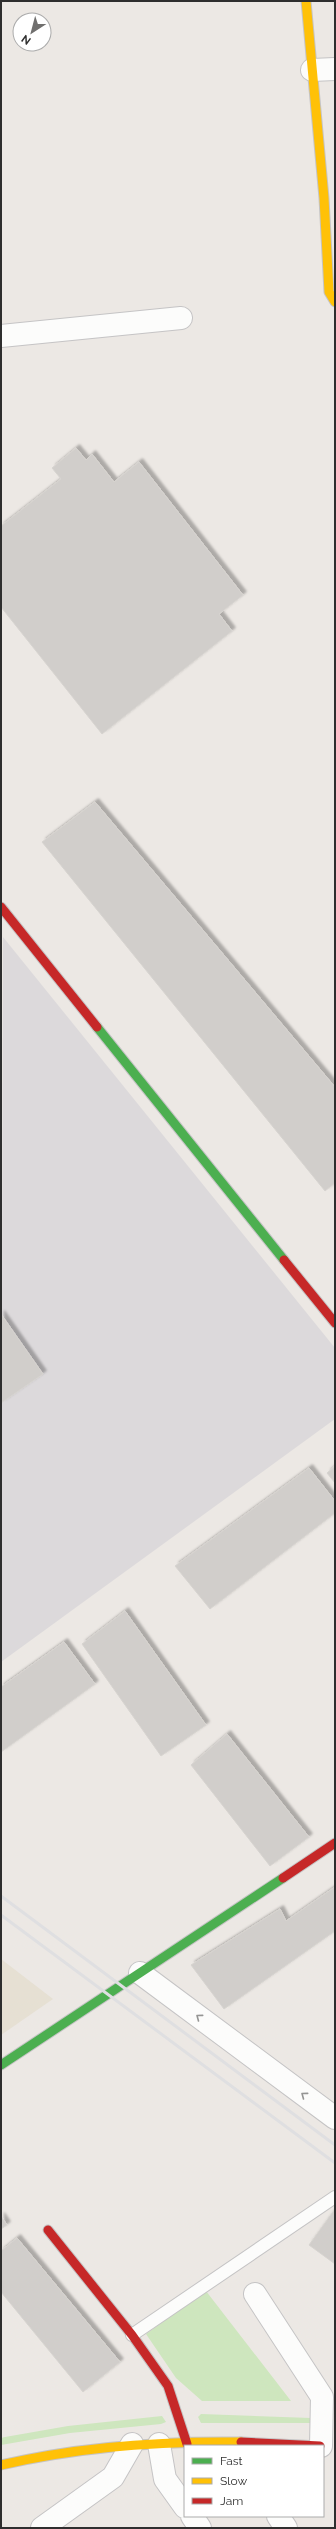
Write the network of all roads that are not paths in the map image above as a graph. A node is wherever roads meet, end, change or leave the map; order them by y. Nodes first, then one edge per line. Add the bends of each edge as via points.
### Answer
1 (306, 1) edge
2 (335, 69) edge
3 (312, 70) junction
4 (329, 197) edge
5 (335, 302) edge
6 (181, 318) dead end
7 (1, 336) edge
8 (4, 917) edge
9 (335, 1324) edge
10 (335, 1843) edge
11 (140, 1973) junction
12 (1, 2065) edge
13 (335, 2118) edge
14 (335, 2197) edge
15 (48, 2230) dead end
16 (254, 2294) dead end
17 (132, 2335) junction
18 (132, 2444) junction
19 (159, 2444) junction
20 (187, 2444) junction
21 (249, 2444) edge
22 (286, 2445) edge
23 (323, 2445) edge
24 (1, 2465) edge
25 (184, 2506) edge
26 (193, 2517) edge
27 (279, 2517) edge
28 (42, 2528) edge
29 (200, 2528) edge
30 (286, 2528) edge

1 - 3 street
2 - 3 street
3 - 4 street
4 - 5 street via 329,292
6 - 7 street
8 - 9 street
10 - 11 street
11 - 12 street
13 -> 11 street
14 - 17 lane
15 - 17 street
16 - 23 street via 322,2397
17 - 20 street via 168,2386
18 - 19 street
18 - 24 street via 70,2451
18 - 28 street via 113,2477
19 - 20 street
19 - 25 street via 165,2479
20 - 21 street
21 - 22 street
26 - 29 street
27 - 30 street

